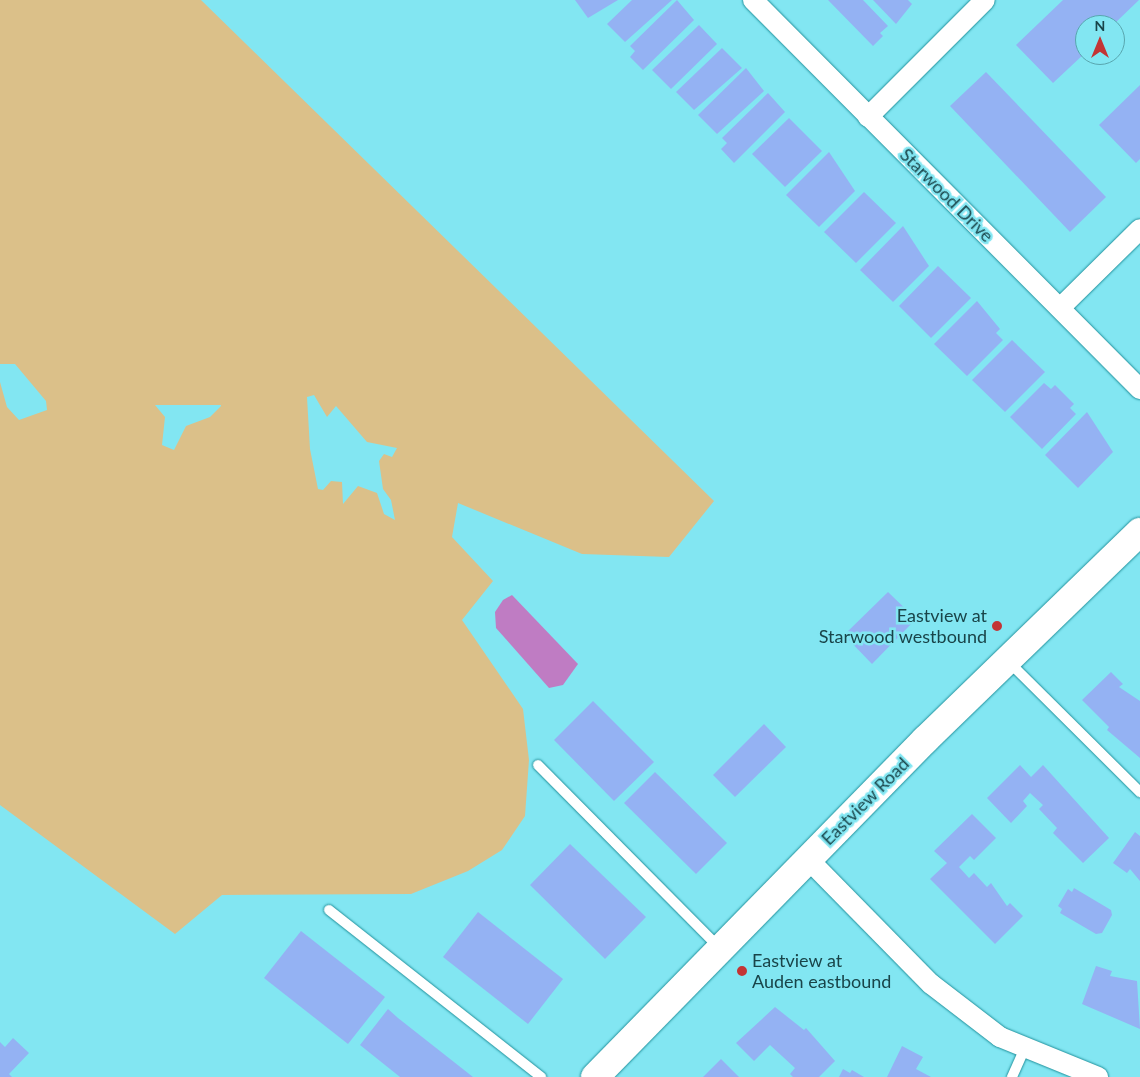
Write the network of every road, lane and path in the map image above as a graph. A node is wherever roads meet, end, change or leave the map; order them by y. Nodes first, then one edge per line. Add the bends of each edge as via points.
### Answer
1 (753, 0) edge
2 (985, 0) edge
3 (868, 116) junction
4 (1140, 229) edge
5 (1060, 308) junction
6 (1140, 389) edge
7 (1140, 532) edge
8 (1008, 662) junction
9 (538, 766) dead end
10 (1140, 792) edge
11 (808, 859) junction
12 (329, 910) dead end
13 (719, 948) junction
14 (1025, 1048) junction
15 (541, 1077) edge
16 (597, 1077) edge
17 (1012, 1077) edge
18 (1098, 1077) edge

1 - 3 street, Starwood Drive
2 - 3 street
3 - 5 street, Starwood Drive
4 - 5 street
5 - 6 street, Starwood Drive
7 - 8 main road, Eastview Road
8 - 10 lane
8 - 11 main road, Eastview Road
9 - 13 lane
11 - 13 main road, Eastview Road
11 - 14 street via 931,984 1000,1037
12 - 15 lane
13 - 16 main road, Eastview Road
14 - 17 lane
14 - 18 street

